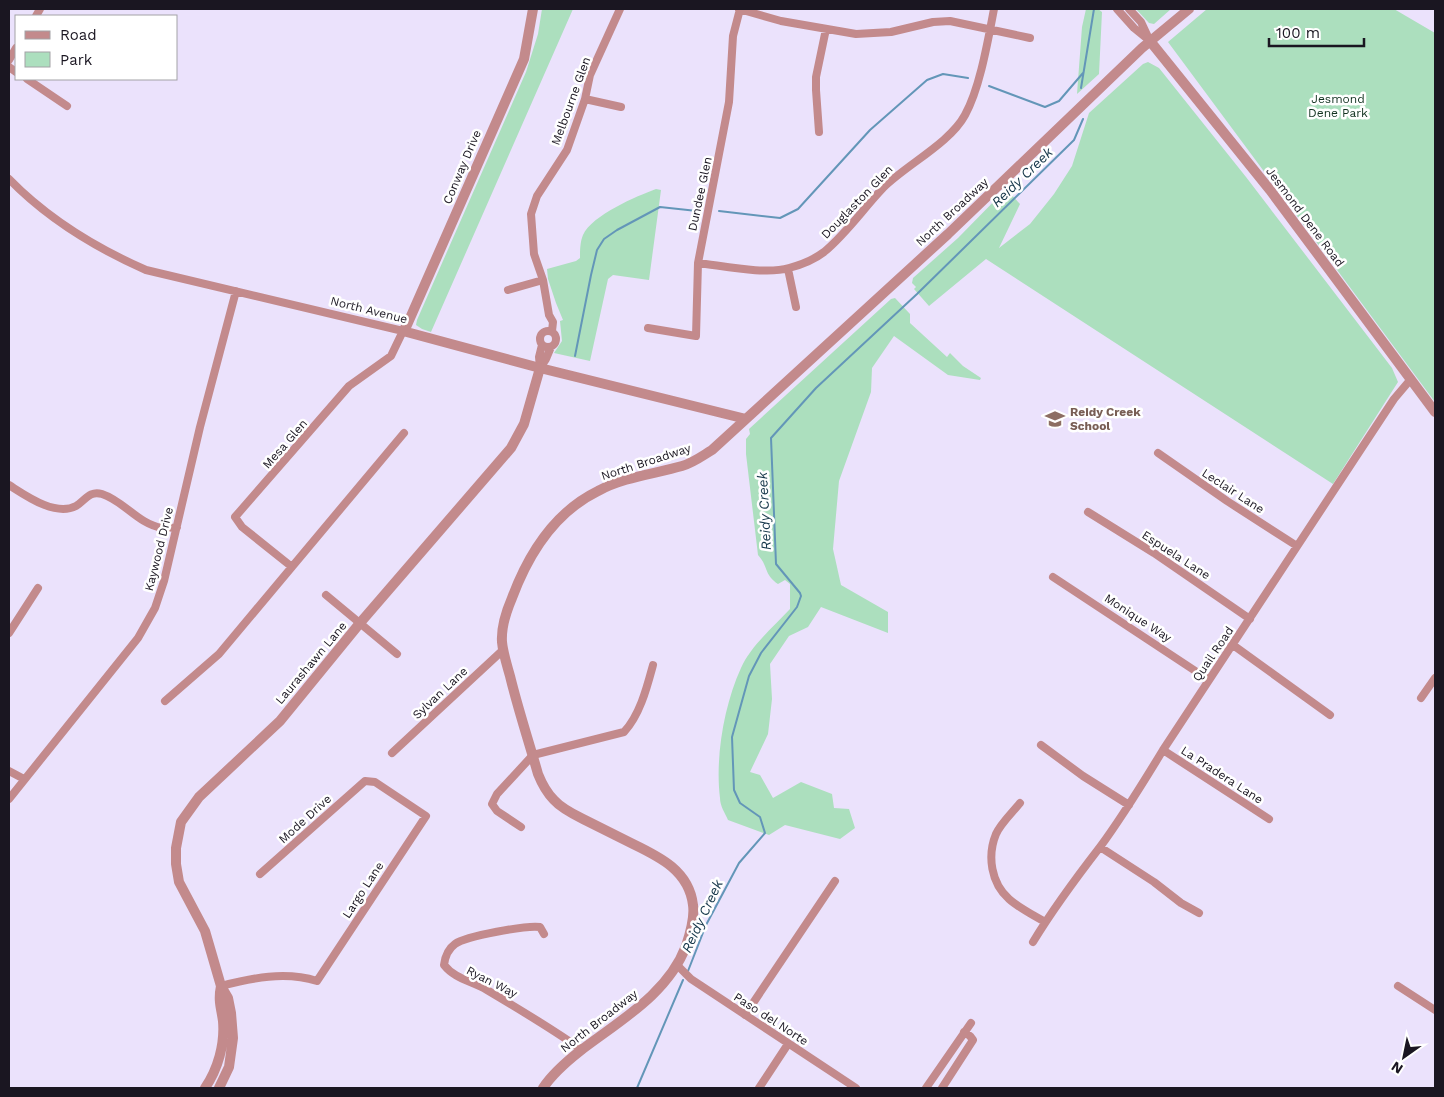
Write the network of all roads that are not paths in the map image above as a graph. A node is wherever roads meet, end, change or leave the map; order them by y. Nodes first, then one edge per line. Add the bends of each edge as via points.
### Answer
1 (533, 9) edge
2 (620, 9) edge
3 (739, 9) edge
4 (994, 9) edge
5 (1117, 9) edge
6 (1128, 9) edge
7 (1189, 9) edge
8 (826, 29) junction
9 (990, 30) junction
10 (1030, 38) dead end
11 (1150, 41) junction
12 (28, 80) edge
13 (585, 99) junction
14 (67, 106) dead end
15 (621, 107) dead end
16 (819, 132) dead end
17 (9, 179) edge
18 (698, 263) junction
19 (788, 269) junction
20 (542, 280) junction
21 (508, 290) dead end
22 (236, 291) junction
23 (796, 307) dead end
24 (648, 328) dead end
25 (403, 331) junction
26 (548, 331) junction
27 (542, 345) junction
28 (551, 347) junction
29 (540, 368) junction
30 (1411, 380) junction
31 (1435, 412) edge
32 (746, 419) junction
33 (404, 433) dead end
34 (1158, 454) dead end
35 (9, 484) edge
36 (1088, 512) dead end
37 (177, 527) junction
38 (1297, 546) junction
39 (292, 567) junction
40 (1053, 577) dead end
41 (38, 588) dead end
42 (326, 595) dead end
43 (1250, 619) junction
44 (360, 623) junction
45 (9, 633) edge
46 (1232, 645) junction
47 (503, 650) junction
48 (397, 654) dead end
49 (653, 665) dead end
50 (1435, 678) edge
51 (1209, 680) junction
52 (1421, 698) dead end
53 (165, 701) dead end
54 (1330, 715) dead end
55 (1041, 745) dead end
56 (1163, 750) junction
57 (392, 753) dead end
58 (533, 755) junction
59 (9, 770) edge
60 (24, 779) junction
61 (365, 781) joint
62 (9, 799) edge
63 (1020, 803) dead end
64 (1129, 805) junction
65 (1269, 819) dead end
66 (521, 827) dead end
67 (1100, 847) junction
68 (260, 874) dead end
69 (835, 881) dead end
70 (1199, 913) dead end
71 (1045, 922) junction
72 (544, 934) dead end
73 (1033, 942) dead end
74 (676, 965) junction
75 (221, 986) junction
76 (1398, 986) dead end
77 (1435, 1010) edge
78 (745, 1015) junction
79 (971, 1023) dead end
80 (964, 1032) junction
81 (788, 1044) junction
82 (582, 1050) junction
83 (205, 1088) edge
84 (219, 1088) edge
85 (543, 1088) edge
86 (759, 1088) edge
87 (856, 1088) edge
88 (926, 1088) edge
89 (942, 1088) edge

1 - 25 street, Conway Drive via 524,59
2 - 13 street, Melbourne Glen via 590,75
3 - 8 street
3 - 18 street, Dundee Glen via 732,36 728,102
4 - 9 street, Douglaston Glen
5 - 11 street
6 - 11 street via 1141,22
7 - 11 street, North Broadway
8 - 9 street via 877,34 950,21
8 - 16 street via 816,84
9 - 10 street
9 - 19 street, Douglaston Glen via 964,118 940,143 884,188 822,254
11 - 30 street, Jesmond Dene Road via 1270,190
11 - 32 street, North Broadway via 948,234
12 - 14 street
13 - 15 street
13 - 20 street, Melbourne Glen via 567,150 537,196 531,214 534,254
17 - 22 street, North Avenue via 75,232 131,263 146,270
18 - 19 street, Douglaston Glen via 769,271
18 - 24 street, Dundee Glen via 696,336
19 - 23 street
20 - 21 street
20 - 26 street, Melbourne Glen via 549,315 545,321
22 - 25 street, North Avenue
22 - 37 street, Kaywood Drive
25 - 29 street, North Avenue
25 - 39 street, Mesa Glen via 391,356 349,386 235,517 242,527
26 - 27 street, Melbourne Glen via 540,336
26 - 28 street, Melbourne Glen via 556,336
27 - 28 street
27 - 29 street, Melbourne Glen
28 - 29 street, Melbourne Glen
29 - 32 street, North Avenue
29 - 44 street, Laurashawn Lane via 524,424 511,448
30 - 31 street, Jesmond Dene Road
30 - 38 street, Quail Road via 1394,398
32 - 47 street, North Broadway via 712,450 697,459 683,466 617,483 583,499 565,514 534,552 519,580 504,623
33 - 39 street
34 - 38 street, Leclair Lane
35 - 37 street via 36,502 52,508 76,506 90,494 100,493 116,500 144,521 162,528
36 - 43 street, Espuela Lane
37 - 60 street, Kaywood Drive via 164,581 148,623
38 - 43 street, Quail Road
39 - 53 street via 219,654
40 - 51 street, Monique Way
41 - 45 street
42 - 44 street
43 - 46 street, Quail Road
44 - 48 street
44 - 75 street, Laurashawn Lane via 280,721 199,797 181,822 176,848 180,882 205,931
46 - 51 street, Quail Road
46 - 54 street
47 - 57 street, Sylvan Lane
47 - 58 street, North Broadway
49 - 58 street via 645,693 624,732
50 - 52 street
51 - 56 street, Quail Road
55 - 64 street
56 - 64 street, Quail Road
56 - 65 street, La Pradera Lane
58 - 66 street via 497,794 492,804 496,811
58 - 74 street, North Broadway via 548,794 561,806 662,859 686,882 694,908 690,935
59 - 60 street
60 - 62 street, Kaywood Drive
61 - 68 street, Mode Drive
61 - 75 street, Largo Lane via 375,782 426,816 317,981 292,975 248,979
63 - 71 street via 996,836 993,876 1009,900
64 - 67 street, Quail Road
67 - 70 street
67 - 71 street, Quail Road
69 - 78 street
71 - 73 street, Quail Road
72 - 82 street, Ryan Way via 534,926 464,940 449,951 444,965 453,975 532,1016
74 - 78 street, Paso del Norte via 690,979
74 - 82 street, North Broadway via 644,1003
75 - 83 street, Laurashawn Lane via 218,998 223,1024 222,1041 216,1068
75 - 84 street, Laurashawn Lane via 232,1013 233,1038 228,1067
76 - 77 street
78 - 81 street, Paso del Norte
79 - 80 street
80 - 88 street
80 - 89 street via 973,1040
81 - 86 street
81 - 87 street, Paso del Norte
82 - 85 street, North Broadway via 561,1066

